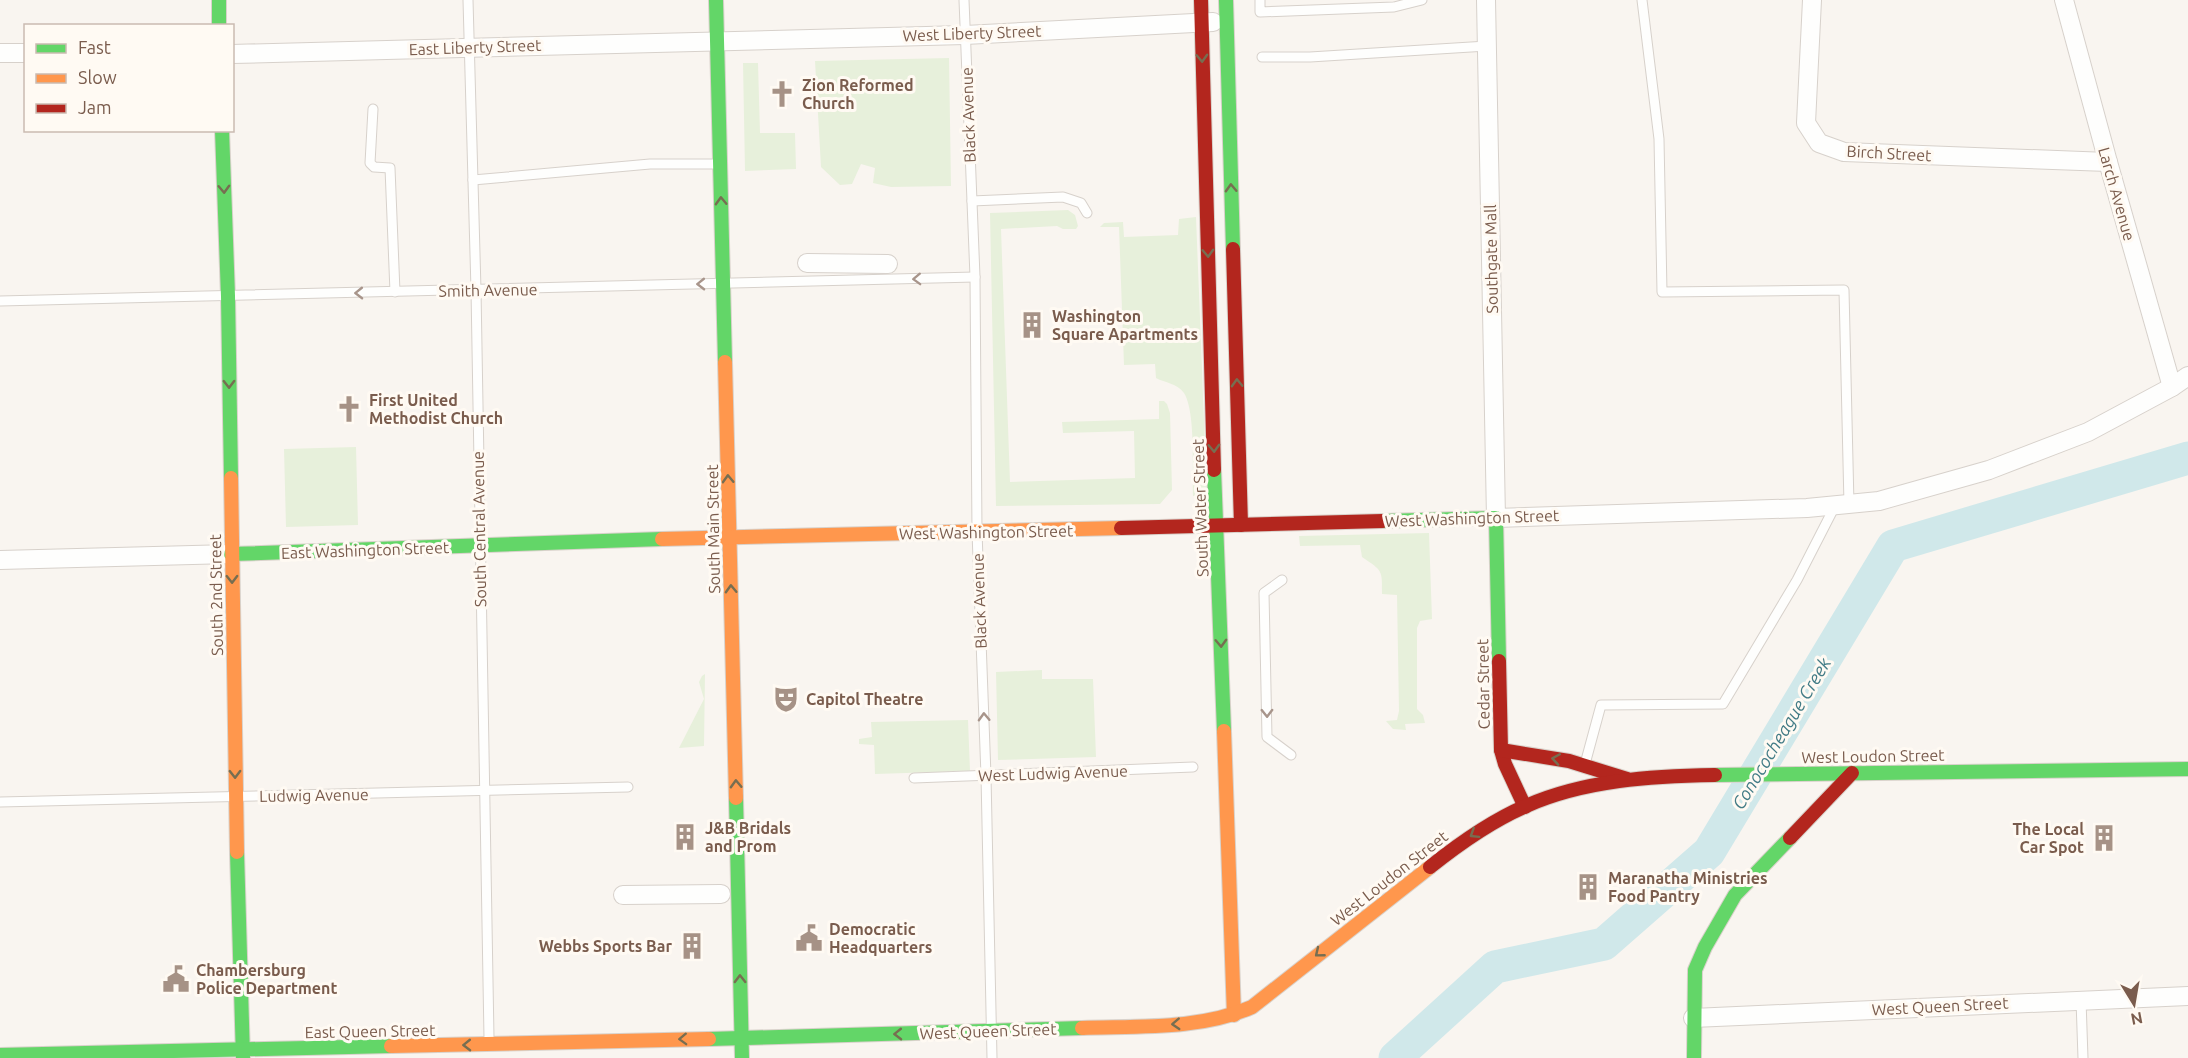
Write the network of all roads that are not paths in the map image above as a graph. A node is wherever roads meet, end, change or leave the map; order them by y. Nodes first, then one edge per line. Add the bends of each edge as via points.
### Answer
1 (219, 0) edge
2 (468, 0) edge
3 (716, 0) edge
4 (964, 0) edge
5 (1201, 0) edge
6 (1226, 0) edge
7 (1260, 0) edge
8 (1422, 0) edge
9 (1486, 0) edge
10 (1642, 0) edge
11 (1812, 0) edge
12 (2064, 0) edge
13 (1393, 4) edge
14 (1201, 22) junction
15 (1227, 22) junction
16 (219, 24) edge
17 (965, 35) junction
18 (717, 41) junction
19 (1487, 46) junction
20 (469, 47) junction
21 (0, 53) edge
22 (24, 53) edge
23 (234, 54) edge
24 (1262, 57) dead end
25 (374, 109) dead end
26 (222, 132) edge
27 (2108, 162) junction
28 (720, 164) junction
29 (473, 180) junction
30 (972, 201) junction
31 (1087, 213) dead end
32 (807, 263) dead end
33 (888, 264) dead end
34 (975, 277) junction
35 (723, 284) junction
36 (476, 290) junction
37 (395, 292) junction
38 (228, 296) junction
39 (0, 301) edge
40 (2188, 376) edge
41 (2172, 387) junction
42 (1842, 506) junction
43 (1496, 518) junction
44 (1241, 525) junction
45 (1216, 526) junction
46 (976, 532) junction
47 (730, 538) junction
48 (480, 545) junction
49 (231, 554) junction
50 (0, 560) edge
51 (1282, 580) dead end
52 (1501, 750) junction
53 (1291, 755) dead end
54 (1584, 766) junction
55 (1193, 767) dead end
56 (2188, 769) edge
57 (1852, 773) junction
58 (986, 776) junction
59 (914, 778) dead end
60 (1632, 781) junction
61 (628, 787) dead end
62 (484, 791) junction
63 (236, 797) junction
64 (0, 802) edge
65 (1526, 807) junction
66 (721, 894) dead end
67 (623, 896) dead end
68 (2188, 996) edge
69 (2081, 1000) junction
70 (1234, 1015) junction
71 (1693, 1018) junction
72 (991, 1032) junction
73 (741, 1037) junction
74 (489, 1048) junction
75 (243, 1054) edge
76 (0, 1055) edge
77 (742, 1058) edge
78 (992, 1058) edge
79 (1694, 1058) edge
80 (2083, 1058) edge

1 - 16 main road
2 - 20 lane, South Central Avenue
3 - 18 main road, South Main Street
4 - 17 lane, Black Avenue
5 - 14 main road, South Water Street
6 - 15 main road
7 - 13 lane via 1260,12
8 - 13 lane
9 - 19 street, Southgate Mall
10 - 42 lane via 1659,139 1662,292 1844,290
11 - 27 street, Birch Street via 1806,123 1819,143 1844,152
12 - 27 street, Larch Avenue
14 - 15 street, West Liberty Street
14 - 17 street, West Liberty Street
14 -> 45 main road, South Water Street
44 -> 15 main road
17 - 18 street, West Liberty Street
17 - 30 lane, Black Avenue
18 - 20 street, East Liberty Street
18 - 28 main road, South Main Street
19 - 24 lane
19 - 43 street, Southgate Mall
20 - 23 street, East Liberty Street
20 - 29 lane, South Central Avenue
21 - 22 street
25 - 37 lane via 370,163 390,168
26 -> 38 main road, South 2nd Street
27 - 41 street, Larch Avenue
28 - 29 lane via 650,164
35 -> 28 main road, South Main Street
29 - 36 lane, South Central Avenue
30 - 31 lane via 1063,197 1081,203
30 - 34 lane, Black Avenue
32 - 33 street
34 -> 35 lane, Smith Avenue
34 - 46 lane, Black Avenue
35 -> 36 lane, Smith Avenue
47 -> 35 main road, South Main Street
36 - 37 lane, Smith Avenue
36 - 48 lane, South Central Avenue
37 -> 38 lane, Smith Avenue
38 - 39 lane, Smith Avenue
38 -> 49 main road, South 2nd Street
40 - 41 street, West Washington Street
41 - 42 street, West Washington Street via 2088,432 1989,470 1903,495
42 - 43 street, West Washington Street
42 - 54 lane via 1723,704 1601,705
43 - 44 main road, West Washington Street
43 - 52 main road, Cedar Street
44 - 45 main road, West Washington Street
45 - 46 main road, West Washington Street
45 -> 70 main road, South Water Street
46 - 47 main road, West Washington Street
58 -> 46 lane, Black Avenue
47 - 48 main road, East Washington Street
73 -> 47 main road, South Main Street
48 - 49 main road, East Washington Street
48 - 62 lane, South Central Avenue
49 - 50 street, East Washington Street
49 -> 63 main road, South 2nd Street
51 -> 53 lane via 1264,593 1267,737
54 -> 52 main road, Cedar Street
52 - 65 main road
54 - 60 main road, Cedar Street
55 - 58 lane, West Ludwig Avenue
56 - 57 main road, West Loudon Street
57 - 60 main road, West Loudon Street via 1706,775
57 - 71 main road via 1735,895 1695,970
58 - 59 lane, West Ludwig Avenue
58 - 72 lane, Black Avenue
60 - 65 main road, West Loudon Street via 1588,787
61 - 62 lane, Ludwig Avenue
62 - 63 lane, Ludwig Avenue
62 - 74 lane, South Central Avenue
63 - 64 lane, Ludwig Avenue
63 - 75 main road, South 2nd Street
65 -> 70 main road, West Loudon Street via 1462,842 1252,1007
66 - 67 street
68 - 69 street, West Queen Street
69 - 71 street, West Queen Street
69 - 80 lane
70 -> 72 main road, West Queen Street via 1184,1024
71 - 79 main road
72 -> 73 main road, West Queen Street
72 - 78 lane, Black Avenue
73 -> 74 main road, East Queen Street
73 - 77 main road, South Main Street
74 -> 75 main road, East Queen Street
75 - 76 main road, East Queen Street

